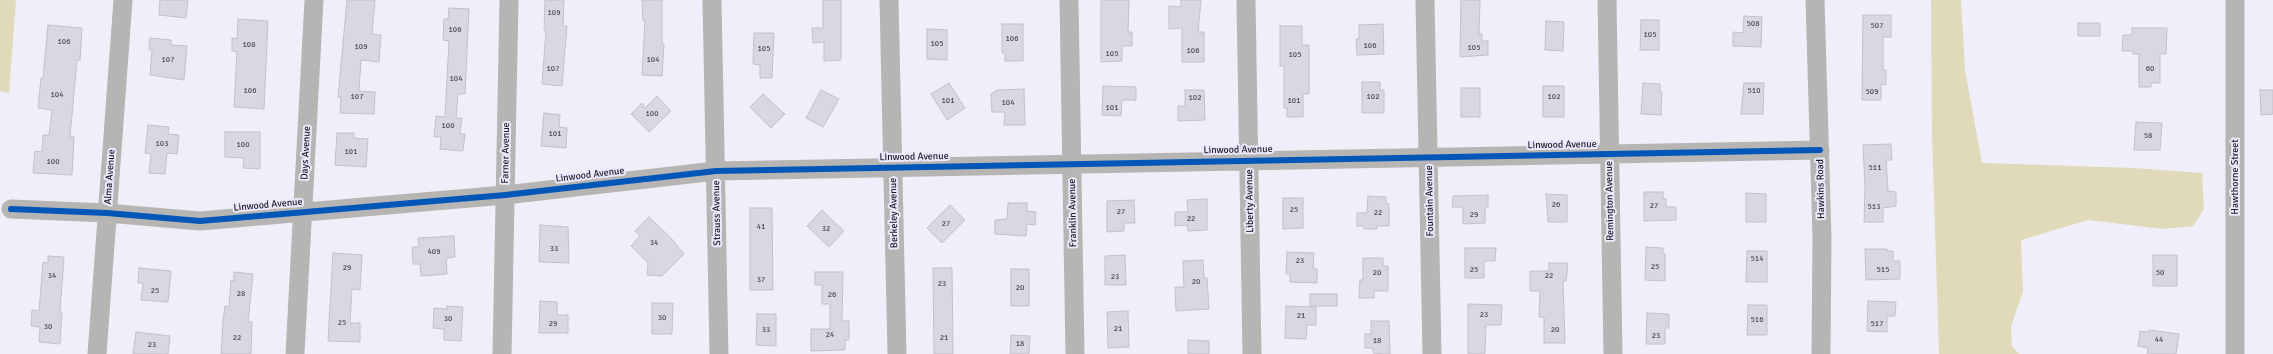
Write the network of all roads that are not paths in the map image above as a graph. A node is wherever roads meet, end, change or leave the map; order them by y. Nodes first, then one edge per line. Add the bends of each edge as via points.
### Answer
1 (123, 0) edge
2 (314, 0) edge
3 (509, 0) edge
4 (712, 0) edge
5 (889, 0) edge
6 (1069, 0) edge
7 (1246, 0) edge
8 (1425, 0) edge
9 (1607, 0) edge
10 (1815, 0) edge
11 (2235, 0) edge
12 (1820, 150) junction
13 (1610, 155) junction
14 (1429, 157) junction
15 (1249, 160) junction
16 (1072, 164) junction
17 (893, 168) junction
18 (716, 171) junction
19 (505, 195) junction
20 (11, 209) dead end
21 (303, 212) junction
22 (107, 213) junction
23 (97, 354) edge
24 (295, 354) edge
25 (502, 354) edge
26 (720, 354) edge
27 (897, 354) edge
28 (1075, 354) edge
29 (1252, 354) edge
30 (1432, 354) edge
31 (1613, 354) edge
32 (1821, 354) edge
33 (2235, 354) edge

1 - 22 street, Alma Avenue
2 - 21 street, Days Avenue
3 - 19 street, Farner Avenue
4 - 18 street, Strauss Avenue
5 - 17 street, Berkeley Avenue
6 - 16 street, Franklin Avenue
7 - 15 street, Liberty Avenue
8 - 14 street, Fountain Avenue
9 - 13 street, Remington Avenue
10 - 12 street, Hawkins Road
11 - 33 street, Hawthorne Street
12 - 13 street, Linwood Avenue
12 - 32 street, Hawkins Road
13 - 14 street, Linwood Avenue
13 - 31 street, Remington Avenue
14 - 15 street, Linwood Avenue
14 - 30 street, Fountain Avenue
15 - 16 street, Linwood Avenue
15 - 29 street, Liberty Avenue
16 - 17 street, Linwood Avenue
16 - 28 street, Franklin Avenue
17 - 18 street, Linwood Avenue
17 - 27 street, Berkeley Avenue
18 - 19 street, Linwood Avenue
18 - 26 street, Strauss Avenue
19 - 21 street, Linwood Avenue
19 - 25 street, Farner Avenue
20 - 22 street, Linwood Avenue
21 - 22 street, Linwood Avenue via 200,221
21 - 24 street, Days Avenue
22 - 23 street, Alma Avenue

